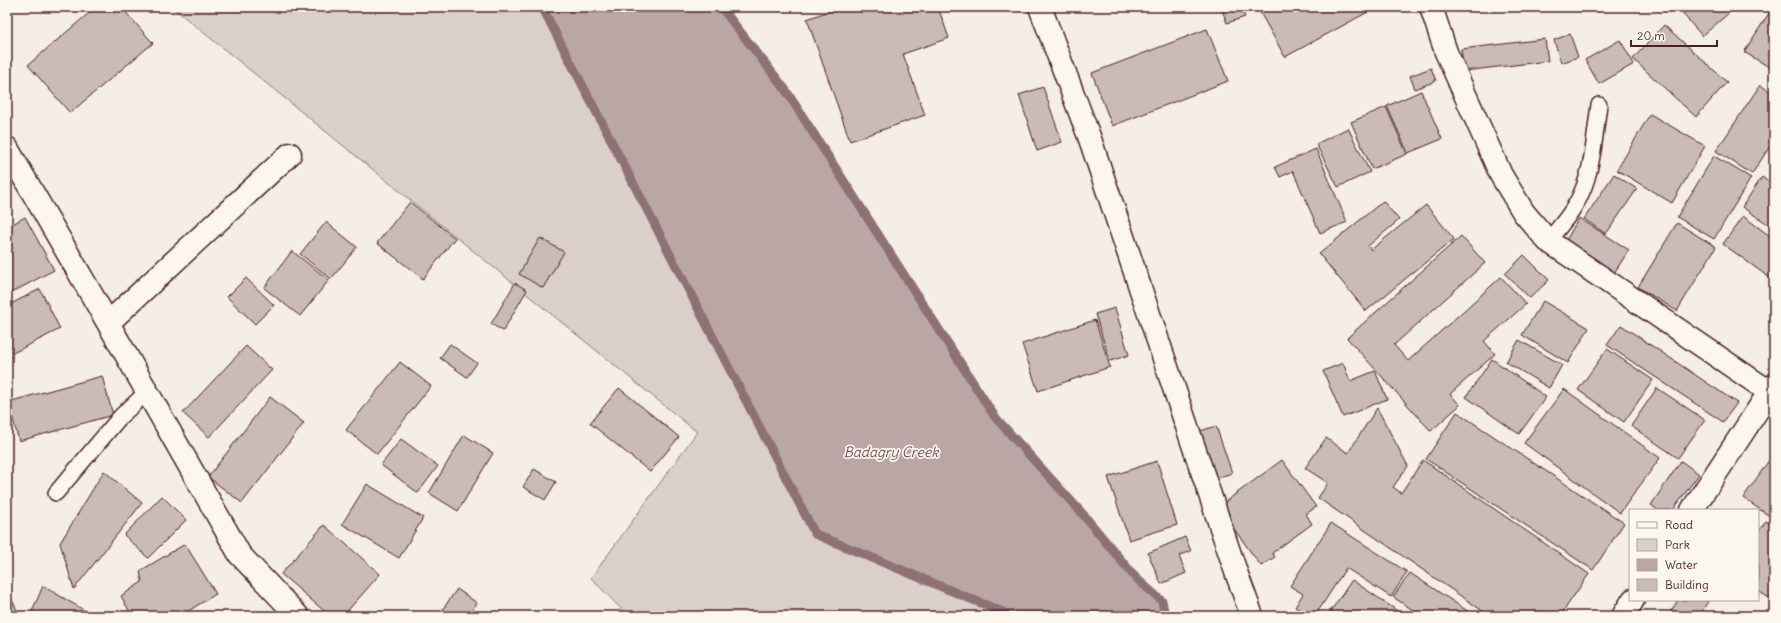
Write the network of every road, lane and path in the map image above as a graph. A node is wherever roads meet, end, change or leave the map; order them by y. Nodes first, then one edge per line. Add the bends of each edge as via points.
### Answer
1 (1040, 7) edge
2 (1431, 7) edge
3 (1599, 105) dead end
4 (7, 148) edge
5 (290, 154) dead end
6 (1548, 241) junction
7 (108, 323) junction
8 (1772, 391) edge
9 (147, 392) junction
10 (56, 493) dead end
11 (1693, 509) edge
12 (1632, 601) edge
13 (298, 616) edge
14 (1252, 616) edge
15 (1623, 616) edge

1 - 14 street via 1090,139
2 - 6 street via 1446,52 1500,175 1524,213
3 - 6 lane via 1593,152 1581,193 1575,207
4 - 7 street
5 - 7 street
6 - 8 street
7 - 9 street
8 - 11 street
9 - 10 lane via 121,416
9 - 13 street via 240,555
12 - 15 street

